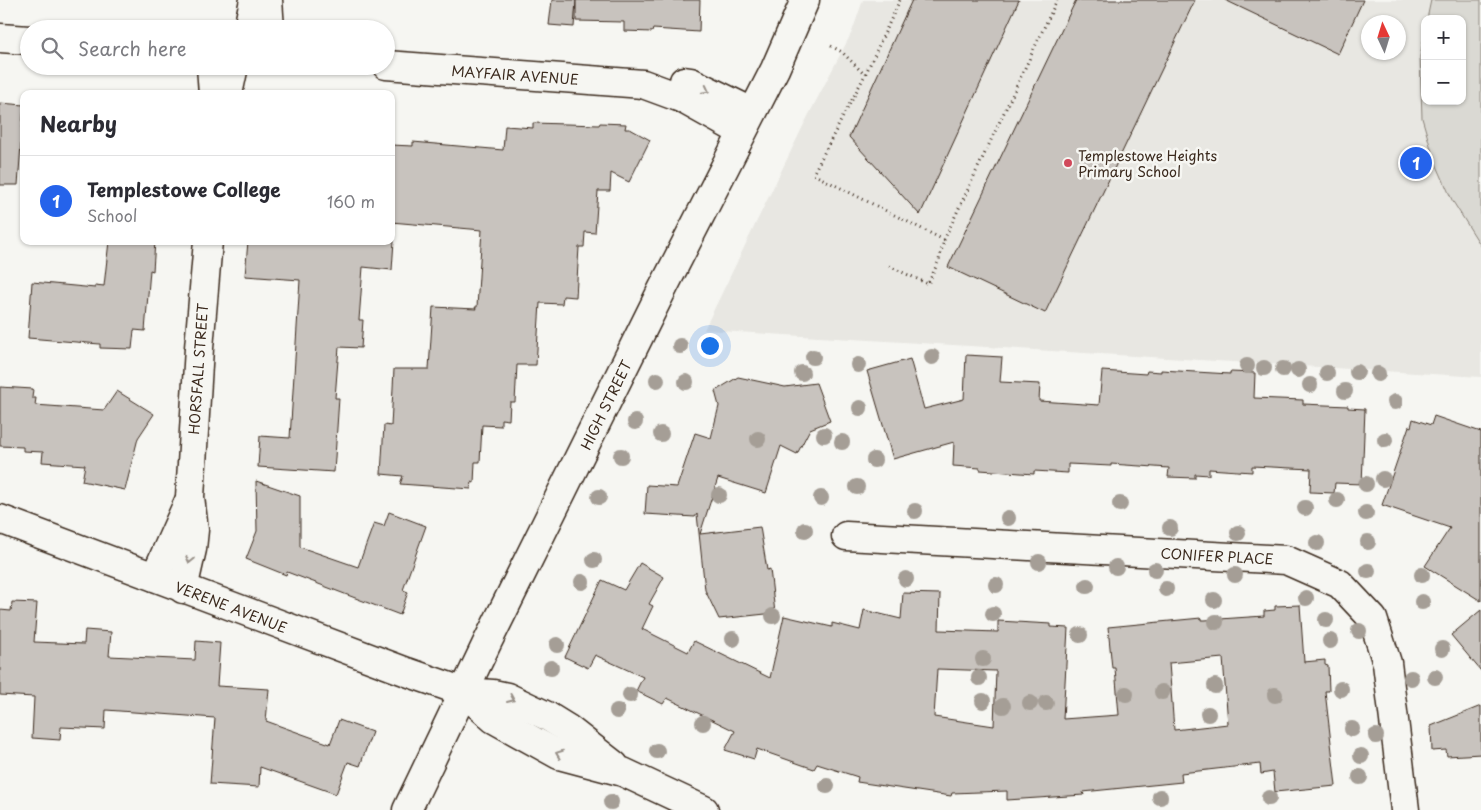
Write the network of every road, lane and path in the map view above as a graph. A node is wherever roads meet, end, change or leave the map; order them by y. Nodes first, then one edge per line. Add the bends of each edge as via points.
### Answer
1 (254, 0) edge
2 (268, 0) edge
3 (805, 0) edge
4 (900, 0) edge
5 (1057, 0) edge
6 (250, 20) edge
7 (269, 20) edge
8 (0, 38) edge
9 (20, 39) edge
10 (831, 46) dead end
11 (395, 66) edge
12 (212, 75) edge
13 (232, 75) edge
14 (865, 76) junction
15 (213, 90) edge
16 (229, 90) edge
17 (747, 122) junction
18 (944, 240) junction
19 (208, 245) edge
20 (889, 266) dead end
21 (190, 497) junction
22 (0, 519) edge
23 (846, 536) dead end
24 (155, 577) junction
25 (183, 589) junction
26 (464, 692) junction
27 (696, 808) edge
28 (407, 810) edge
29 (1405, 810) edge

1 - 6 street
2 - 7 street
3 - 17 street, HIGH STREET via 775,69
4 - 14 path
5 - 18 path
8 - 9 street
10 - 14 path via 842,52
11 - 17 street, MAYFAIR AVENUE via 643,84
12 - 15 street
13 - 16 street
14 - 18 path via 813,174
17 - 26 street, HIGH STREET
18 - 20 path via 928,284
19 - 21 street, HORSFALL STREET
21 - 24 street, HORSFALL STREET
21 -> 25 street, HORSFALL STREET via 194,530
22 - 24 street, VERENE AVENUE
23 - 29 street, CONIFER PLACE via 1286,560 1340,584 1373,619 1387,663
24 - 25 street, VERENE AVENUE
25 - 26 street, VERENE AVENUE
26 - 27 street via 494,719 559,755 623,772
26 - 28 street, HIGH STREET

